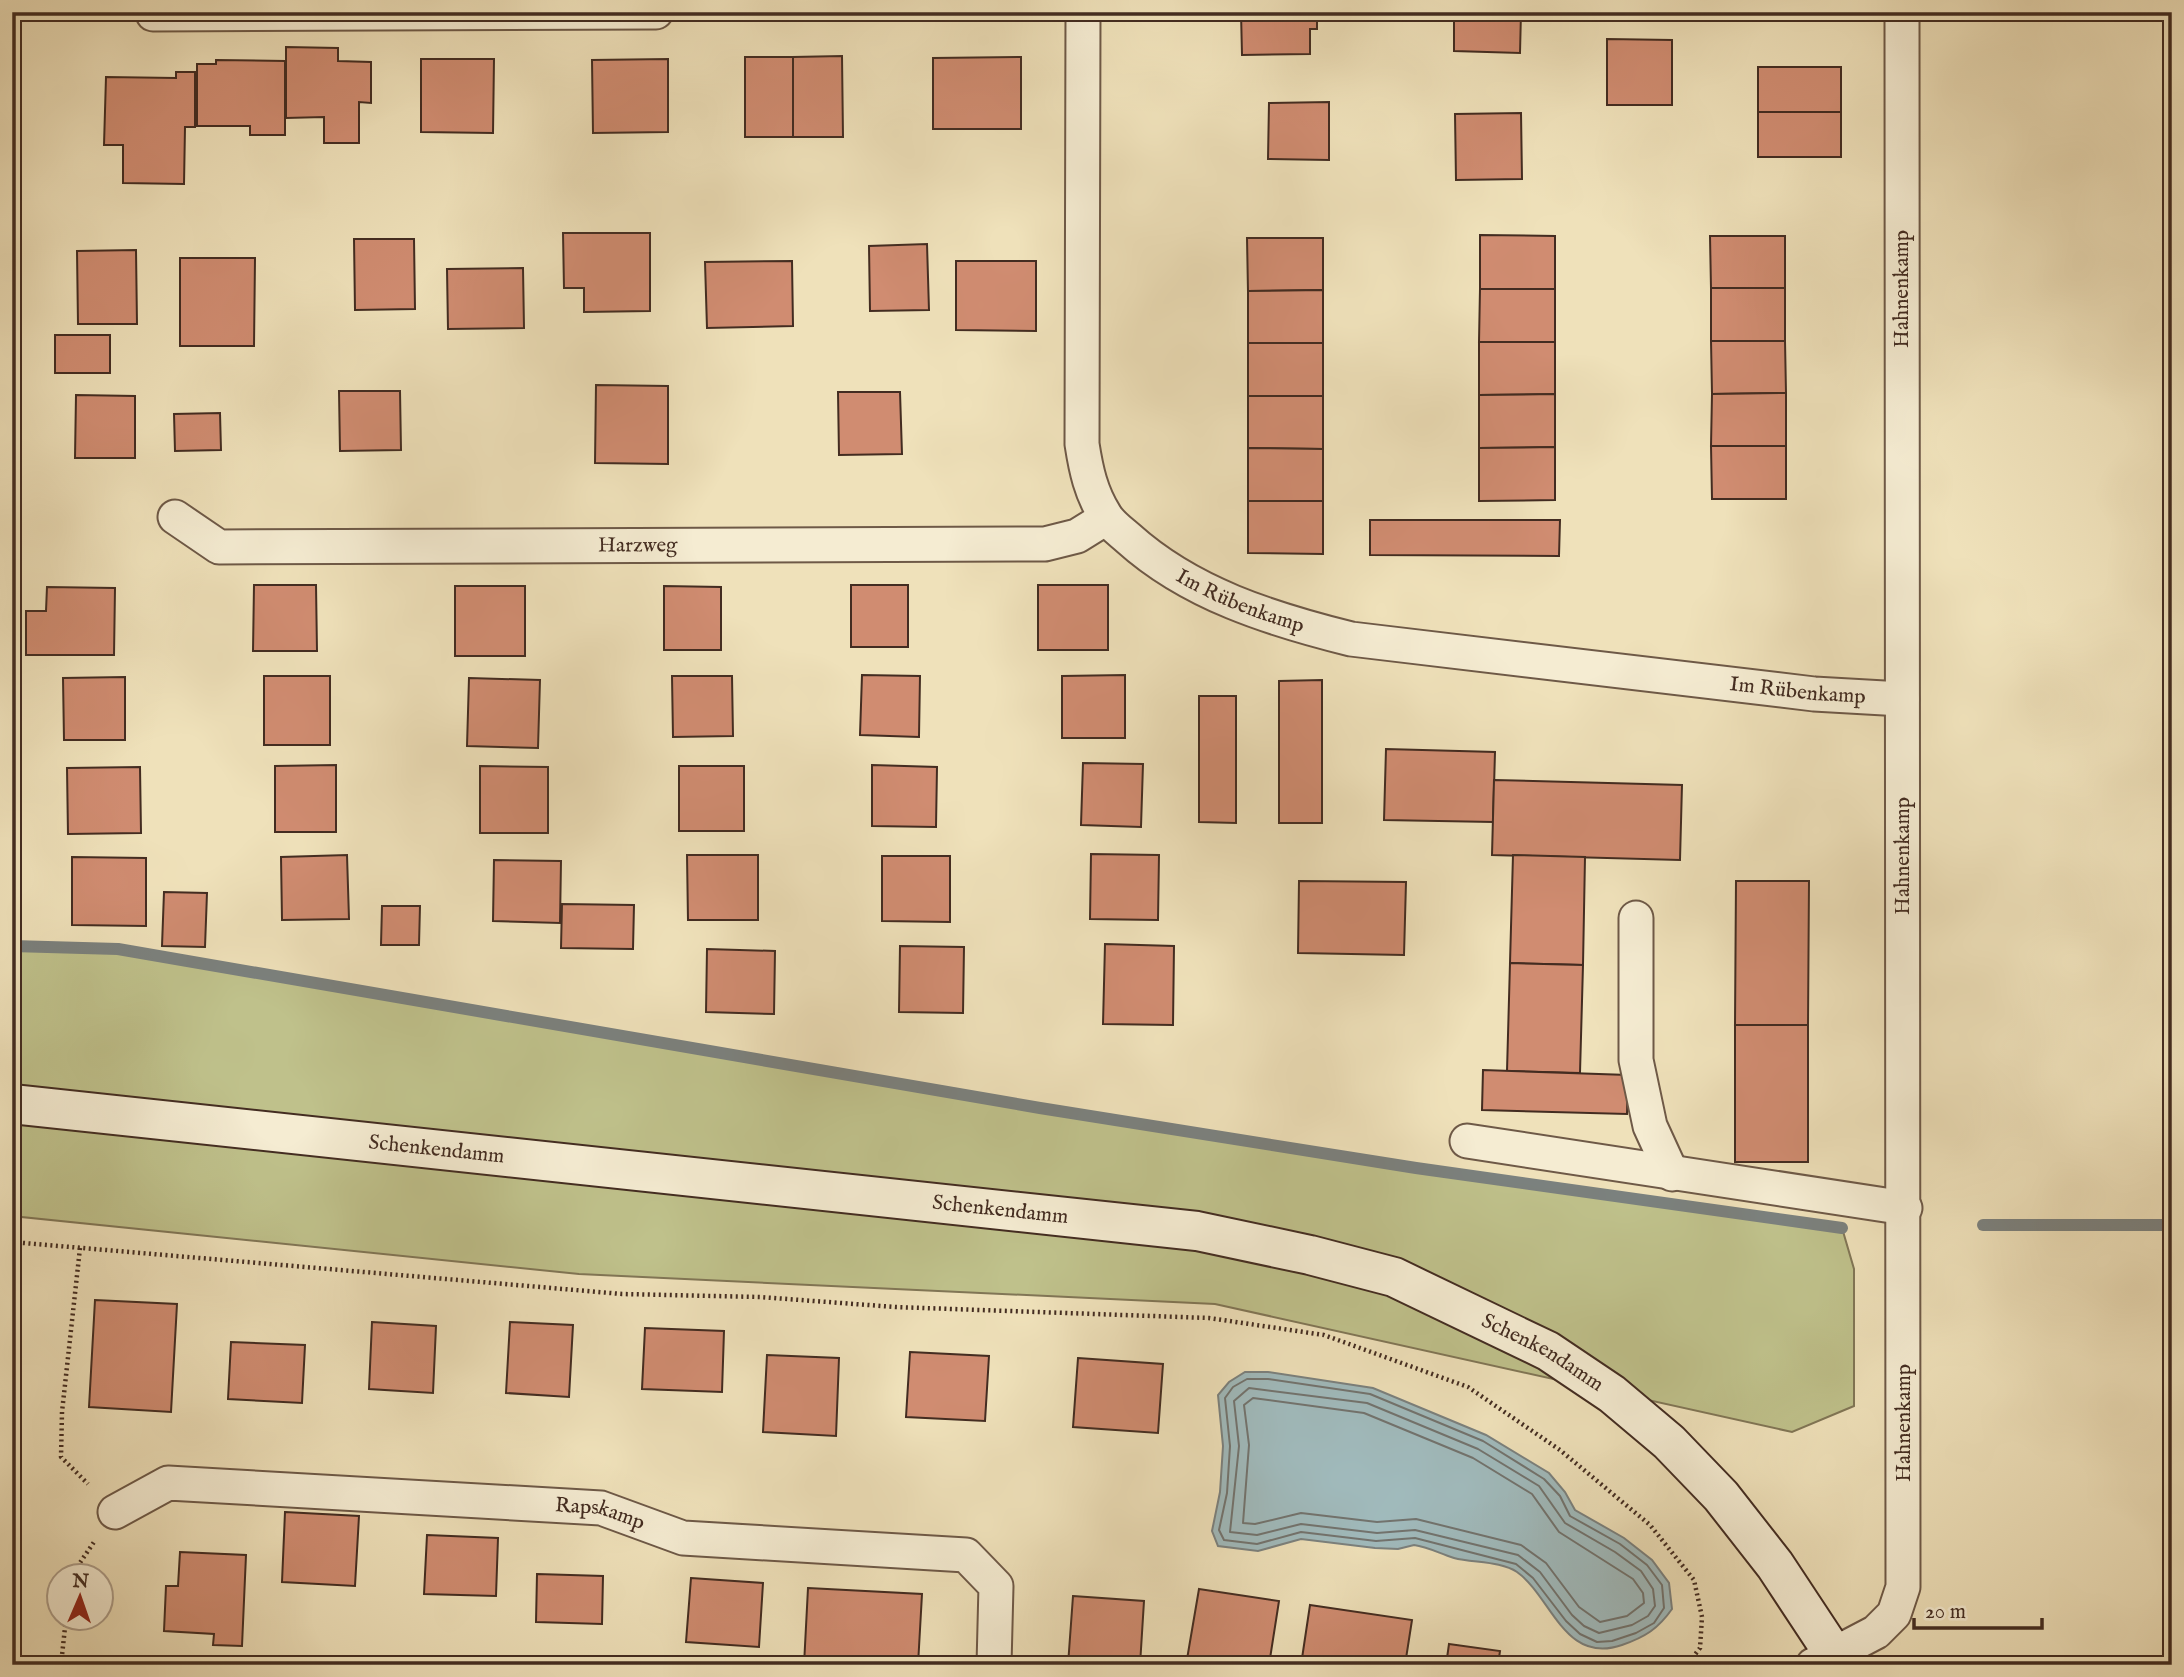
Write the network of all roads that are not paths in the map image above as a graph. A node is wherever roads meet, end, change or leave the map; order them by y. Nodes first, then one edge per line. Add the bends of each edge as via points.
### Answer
1 (656, 12) edge
2 (1083, 12) edge
3 (1902, 12) edge
4 (153, 14) dead end
5 (175, 517) dead end
6 (1106, 518) junction
7 (1902, 699) junction
8 (1636, 918) dead end
9 (12, 1104) edge
10 (1466, 1141) dead end
11 (1672, 1174) junction
12 (1905, 1208) junction
13 (115, 1512) road end
14 (1830, 1661) edge
15 (994, 1665) edge

1 - 4 street
2 - 6 street, Im Rübenkamp via 1082,444 1088,483
3 - 7 street, Hahnenkamp
5 - 6 street, Harzweg via 219,547 1045,544 1077,536
6 - 7 street, Im Rübenkamp via 1153,561 1225,600 1288,624 1351,639 1814,694
7 - 12 street, Hahnenkamp
8 - 11 street via 1636,1060 1650,1126
9 - 14 street, Schenkendamm via 1197,1231 1394,1277 1548,1351 1612,1394 1669,1442 1721,1496 1768,1555
10 - 11 street
11 - 12 street
12 - 14 street, Hahnenkamp via 1903,1587 1895,1614
13 - 15 street, Rapskamp via 168,1483 601,1508 683,1538 966,1555 996,1586

